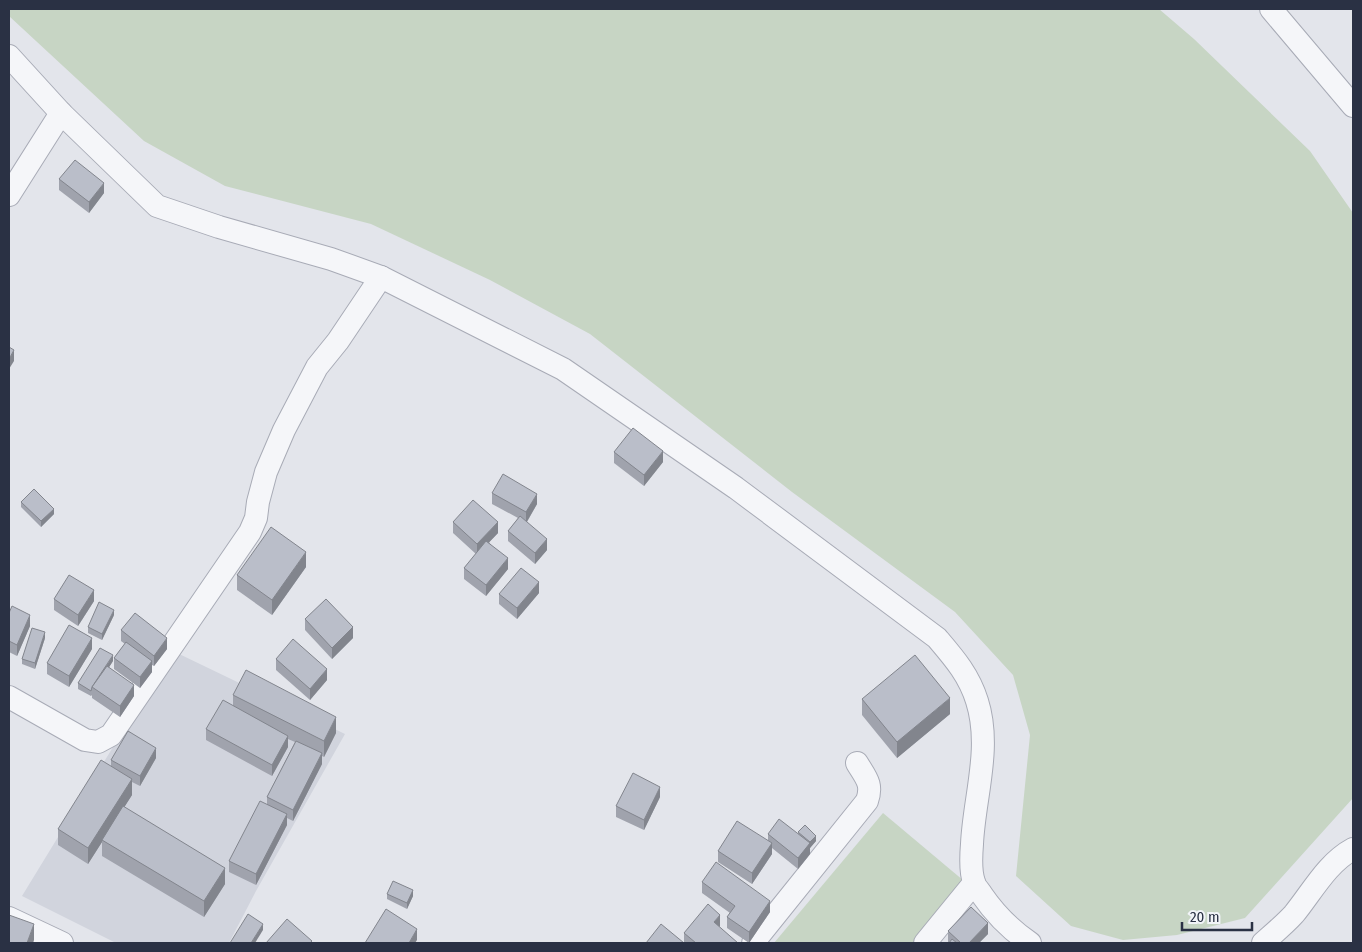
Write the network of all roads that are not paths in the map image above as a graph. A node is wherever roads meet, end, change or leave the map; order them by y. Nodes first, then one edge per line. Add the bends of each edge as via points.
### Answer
1 (1271, 9) edge
2 (9, 56) edge
3 (1353, 106) edge
4 (60, 113) junction
5 (9, 195) edge
6 (381, 277) junction
7 (9, 697) edge
8 (857, 763) dead end
9 (1353, 849) edge
10 (974, 883) junction
11 (9, 918) edge
12 (62, 943) edge
13 (753, 943) edge
14 (925, 943) edge
15 (1030, 943) edge
16 (1263, 943) edge

1 - 3 street
2 - 4 street
4 - 5 street
4 - 6 street via 157,206
6 - 7 street via 317,367 284,430 266,472 250,532 111,735 98,742 85,740
6 - 10 street via 563,369 736,488 937,638 962,667 978,702 982,728 983,758 972,826
8 - 13 street via 870,784 867,801
9 - 16 street via 1325,873 1293,915
10 - 14 street
10 - 15 street via 994,912
11 - 12 street

